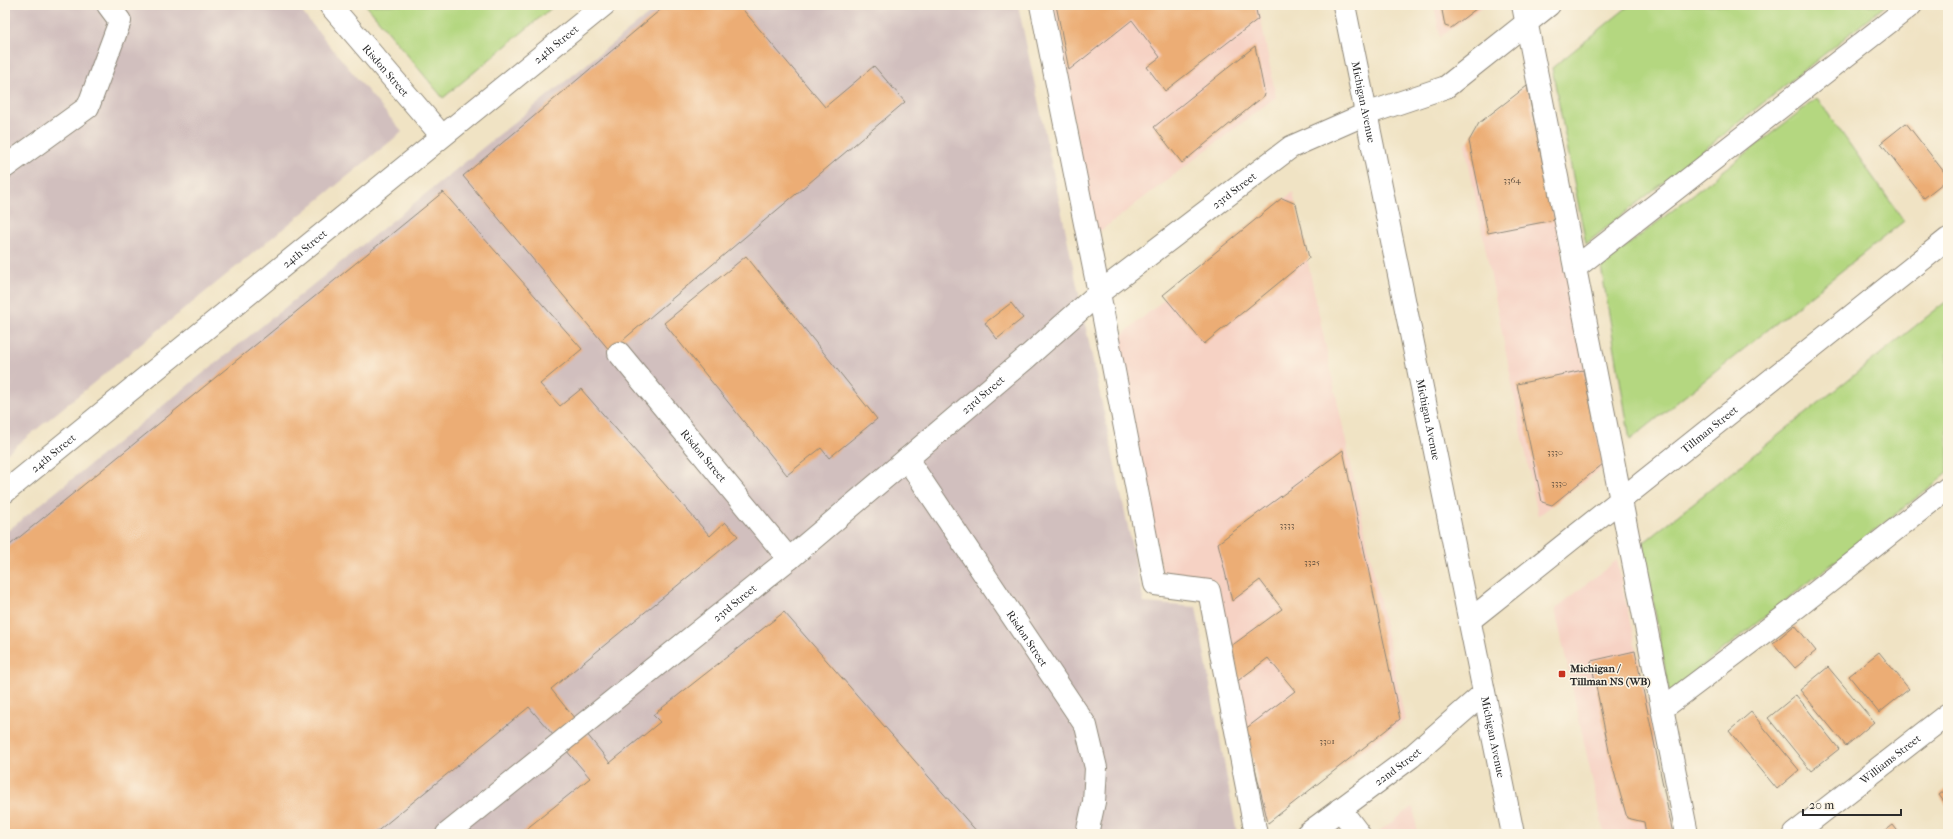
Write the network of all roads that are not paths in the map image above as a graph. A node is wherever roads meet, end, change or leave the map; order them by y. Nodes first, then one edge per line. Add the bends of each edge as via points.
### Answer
1 (108, 5) edge
2 (330, 5) edge
3 (604, 5) edge
4 (1040, 5) edge
5 (1344, 5) edge
6 (1549, 5) edge
7 (1911, 5) edge
8 (1525, 14) edge
9 (1366, 114) junction
10 (442, 136) junction
11 (5, 167) edge
12 (1948, 239) edge
13 (1576, 268) junction
14 (1099, 293) junction
15 (619, 353) dead end
16 (907, 459) junction
17 (1948, 488) edge
18 (5, 492) edge
19 (1621, 499) junction
20 (789, 559) junction
21 (1470, 620) junction
22 (1484, 693) junction
23 (1662, 709) junction
24 (1948, 714) edge
25 (1340, 809) junction
26 (447, 834) edge
27 (1087, 834) edge
28 (1256, 834) edge
29 (1307, 834) edge
30 (1359, 834) edge
31 (1513, 834) edge
32 (1687, 834) edge
33 (1794, 834) edge

1 - 11 street via 120,22 88,107
2 - 10 street, Risdon Street
3 - 10 street, 24th Street
4 - 14 street
5 - 9 street, Michigan Avenue
6 - 8 street, 23rd Street
7 - 13 street
8 - 9 street, 23rd Street via 1446,87
8 - 13 street
9 - 14 street, 23rd Street via 1291,147
9 - 21 street, Michigan Avenue
10 - 18 street, 24th Street
12 - 19 street, Tillman Street
13 - 19 street
14 - 16 street, 23rd Street
14 - 28 street via 1155,584 1208,591
15 - 20 street, Risdon Street
16 - 20 street, 23rd Street
16 - 27 street, Risdon Street via 1086,726 1096,768 1094,802
17 - 23 street via 1796,608
19 - 21 street, Tillman Street
19 - 23 street
20 - 26 street, 23rd Street
21 - 22 street, Michigan Avenue
22 - 25 street, 22nd Street via 1411,757
22 - 31 street, Michigan Avenue
23 - 32 street
24 - 33 street, Williams Street
25 - 29 street, 22nd Street
25 - 30 street

